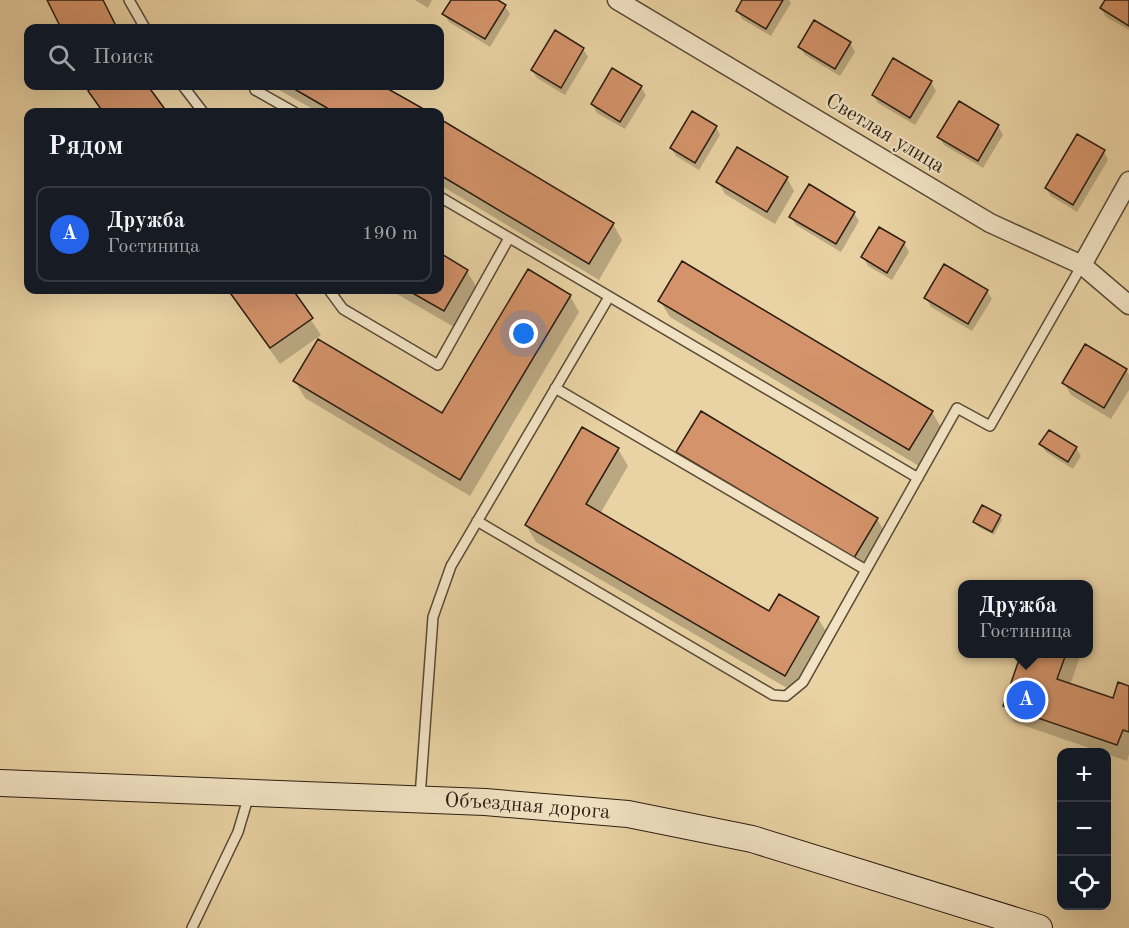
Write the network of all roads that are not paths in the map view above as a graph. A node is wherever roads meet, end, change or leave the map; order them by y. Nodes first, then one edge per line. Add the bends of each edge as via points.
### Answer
1 (129, 0) edge
2 (616, 0) edge
3 (143, 24) edge
4 (186, 90) edge
5 (255, 90) dead end
6 (200, 108) edge
7 (287, 108) edge
8 (1129, 181) edge
9 (444, 199) edge
10 (509, 238) junction
11 (1083, 265) junction
12 (332, 294) edge
13 (609, 297) junction
14 (1129, 305) edge
15 (555, 388) junction
16 (918, 478) junction
17 (477, 521) junction
18 (866, 570) junction
19 (0, 783) edge
20 (250, 793) junction
21 (419, 799) junction
22 (192, 928) edge
23 (1039, 928) edge

1 - 3 lane
2 - 11 street, Светлая улица via 990,223
4 - 6 lane
5 - 7 lane
8 - 11 street
9 - 10 lane
10 - 12 lane via 438,365 343,309
10 - 13 lane
11 - 14 street, Светлая улица
11 - 16 lane via 990,426 957,408
13 - 15 lane
13 - 16 lane
15 - 17 lane
15 - 18 lane
16 - 18 lane
17 - 18 lane via 773,695 786,696 803,682
17 - 21 lane via 451,566 433,617
19 - 20 main road, Объездная дорога
20 - 21 main road, Объездная дорога
20 - 22 lane via 238,832
21 - 23 main road, Объездная дорога via 628,814 752,839

